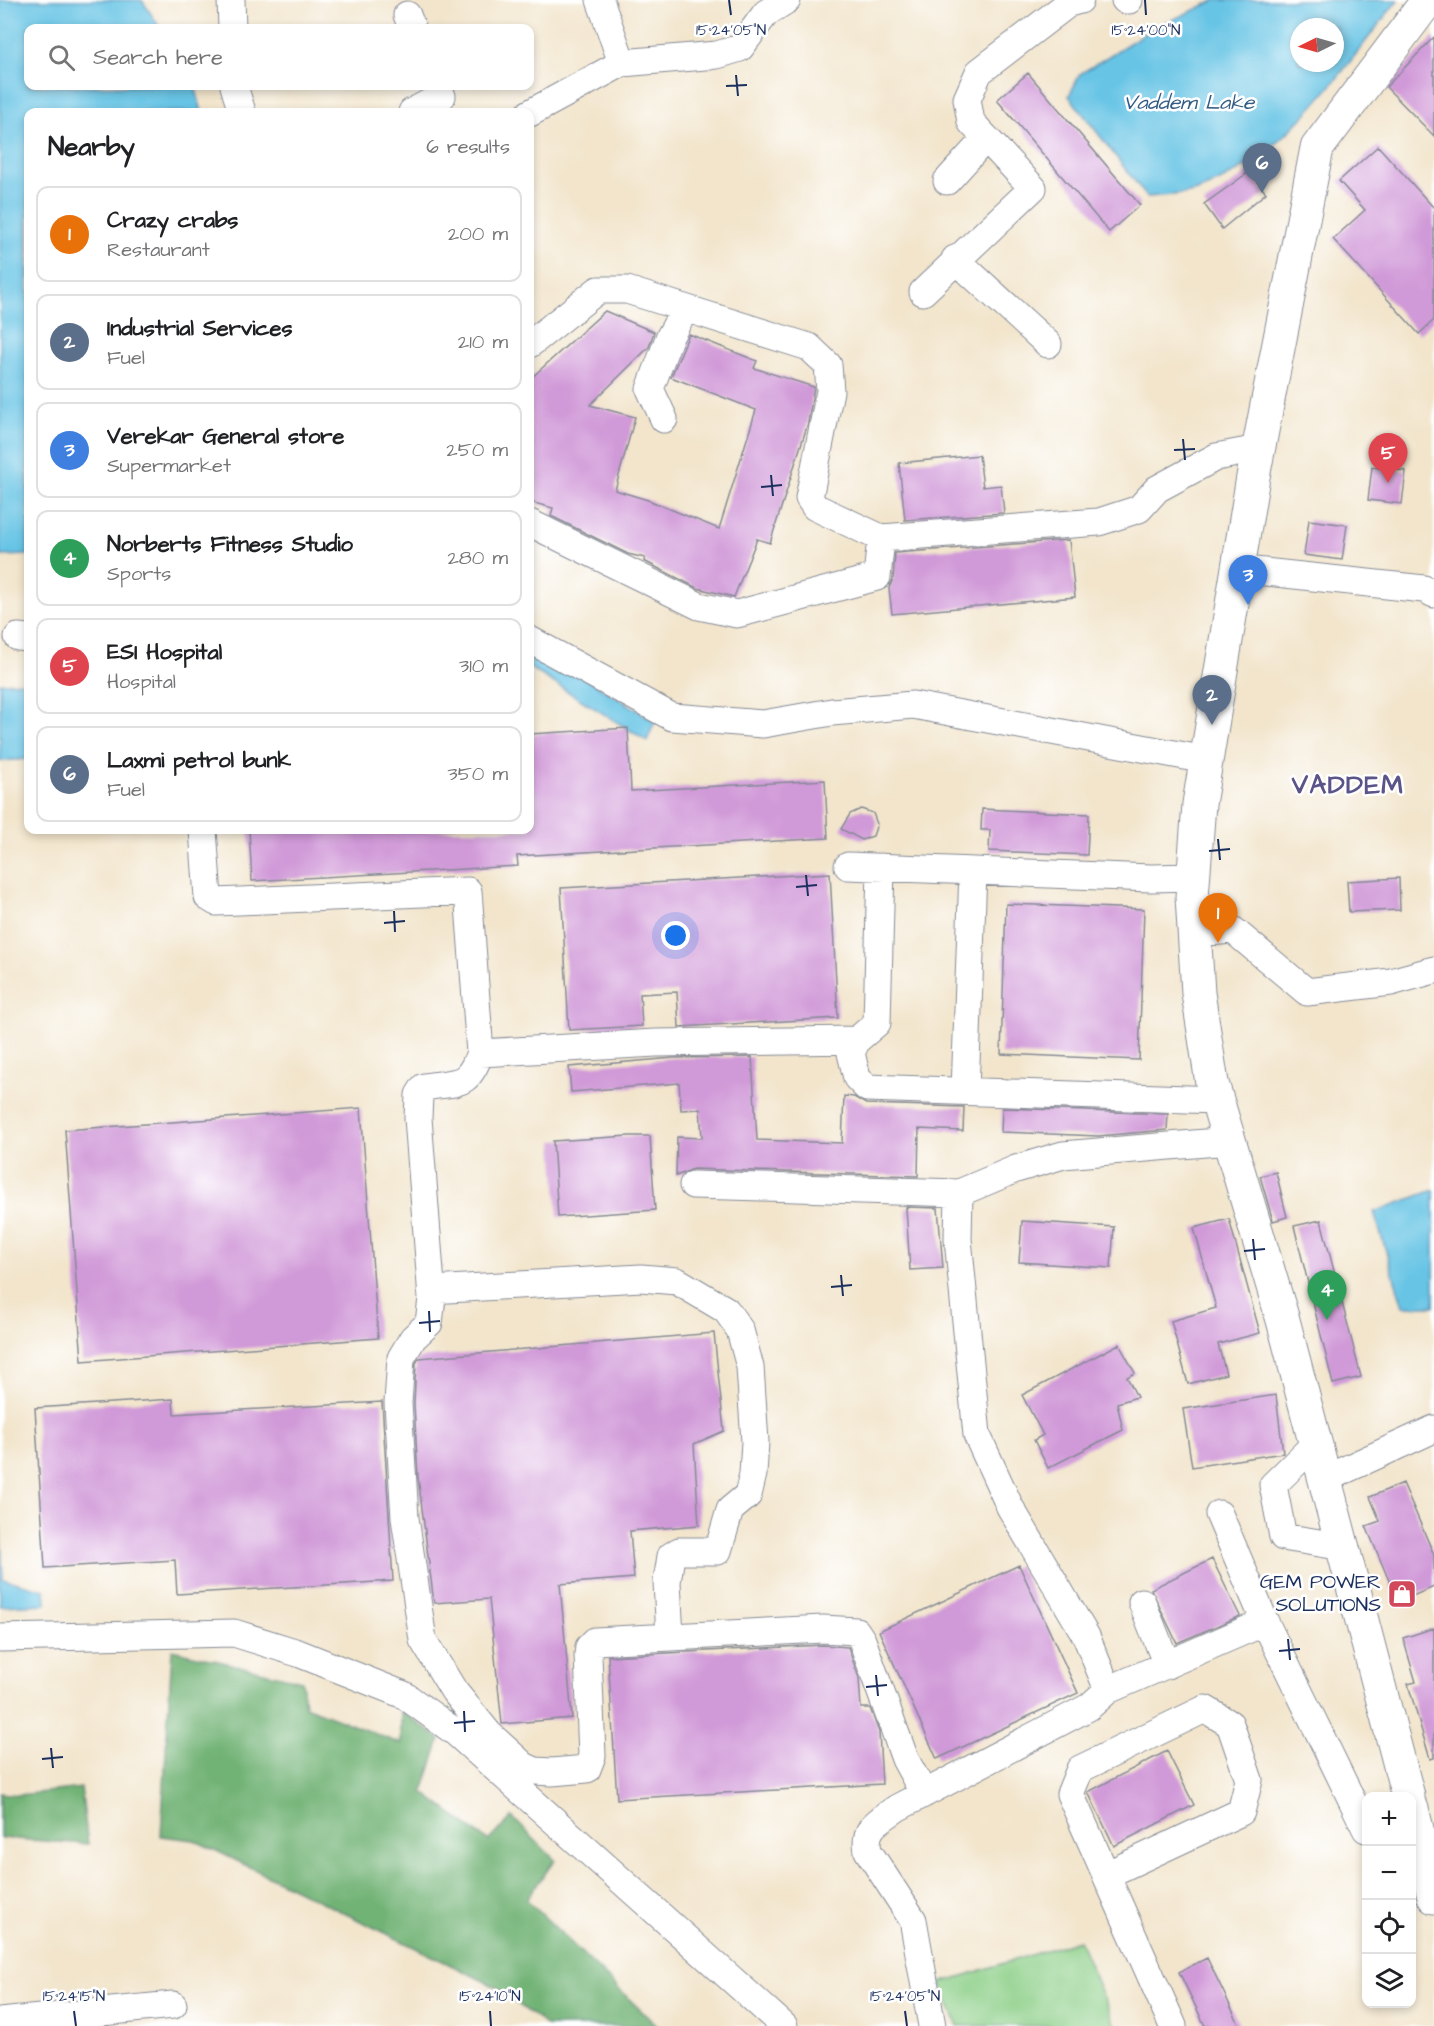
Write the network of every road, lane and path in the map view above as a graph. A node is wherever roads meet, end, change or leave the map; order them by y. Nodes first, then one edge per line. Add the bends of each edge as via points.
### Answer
1 (231, 0) edge
2 (600, 0) edge
3 (787, 0) edge
4 (1080, 0) edge
5 (1428, 0) edge
6 (756, 12) edge
7 (232, 24) edge
8 (622, 63) junction
9 (235, 90) edge
10 (443, 98) edge
11 (241, 108) edge
12 (421, 108) edge
13 (534, 111) edge
14 (986, 138) junction
15 (947, 181) dead end
16 (955, 259) junction
17 (923, 292) dead end
18 (686, 309) junction
19 (534, 341) edge
20 (1048, 344) dead end
21 (664, 419) dead end
22 (1258, 449) junction
23 (534, 532) edge
24 (880, 538) junction
25 (1238, 569) junction
26 (1431, 585) edge
27 (534, 642) edge
28 (1206, 760) junction
29 (203, 834) edge
30 (848, 866) dead end
31 (881, 867) junction
32 (973, 871) junction
33 (1194, 877) junction
34 (1194, 933) junction
35 (1434, 970) edge
36 (857, 1040) junction
37 (480, 1053) junction
38 (965, 1091) junction
39 (1217, 1100) junction
40 (1229, 1141) junction
41 (693, 1185) dead end
42 (959, 1193) junction
43 (431, 1290) junction
44 (1434, 1429) edge
45 (1316, 1443) junction
46 (1325, 1479) junction
47 (1219, 1514) dead end
48 (1344, 1547) junction
49 (1142, 1602) dead end
50 (1265, 1622) junction
51 (670, 1637) junction
52 (0, 1638) edge
53 (1167, 1665) junction
54 (1108, 1690) junction
55 (1407, 1792) edge
56 (924, 1794) junction
57 (1362, 1821) edge
58 (1416, 1845) edge
59 (1106, 1875) junction
60 (1434, 1897) edge
61 (173, 2005) dead end
62 (0, 2022) edge
63 (784, 2026) edge
64 (932, 2026) edge
65 (1173, 2026) edge

1 - 7 street
2 - 8 street
3 - 6 street via 766,13
4 - 14 street via 1069,3 979,72 967,99 971,122
5 - 22 main road via 1317,148
6 - 8 street via 740,48 717,55
8 - 13 street
9 - 11 street
10 - 12 street
14 - 15 street
14 - 16 street via 1033,188
16 - 17 street
16 - 20 street
18 - 19 street via 627,290 598,290
18 - 21 street via 669,338 650,389
18 - 24 street via 809,347 828,365 830,391 809,498 815,507
22 - 24 street via 1216,458 1157,489 1140,509 1099,522
22 - 25 main road
23 - 24 street via 699,606 737,614 877,576
25 - 26 street
25 - 28 main road
27 - 28 street via 672,717 763,724 832,712 913,705
28 - 33 main road
29 - 37 street via 208,897 216,902 468,891
30 - 31 street
31 - 32 street
31 - 36 street via 877,1023
32 - 33 street
32 - 38 street
33 - 34 main road
34 - 35 street via 1233,930 1307,992 1391,982
34 - 39 main road via 1198,993
36 - 37 street via 656,1043
36 - 38 street via 850,1053 856,1078 867,1088
37 - 43 street via 473,1072 464,1081 424,1087 419,1095
38 - 39 street
39 - 40 main road
40 - 42 street via 1063,1155
40 - 45 main road
41 - 42 street
42 - 54 street via 958,1239 977,1435 1010,1507 1086,1636
43 - 51 street via 582,1280 677,1281 726,1310 740,1330 750,1376 755,1442 748,1496 730,1510 718,1551 679,1551 671,1556 667,1582
43 - 51 street via 429,1323 413,1338 401,1358 398,1403 405,1518 423,1640 454,1691 489,1734 524,1766 552,1772 587,1769 592,1756 589,1647 595,1641
44 - 46 street
45 - 46 main road
45 - 48 street via 1273,1485 1283,1537
46 - 48 main road
47 - 50 street
48 - 55 main road
49 - 53 street
50 - 53 street
50 - 57 street
51 - 56 street via 856,1631 905,1759
52 - 63 street via 234,1633 298,1653 404,1695 455,1732
53 - 54 street
54 - 56 street via 1089,1707
56 - 64 street via 869,1828 865,1839 868,1851 913,1920
58 - 60 main road
59 - 59 street via 1070,1794 1080,1770 1205,1709 1230,1724 1249,1780 1241,1812
59 - 65 street
61 - 62 street

